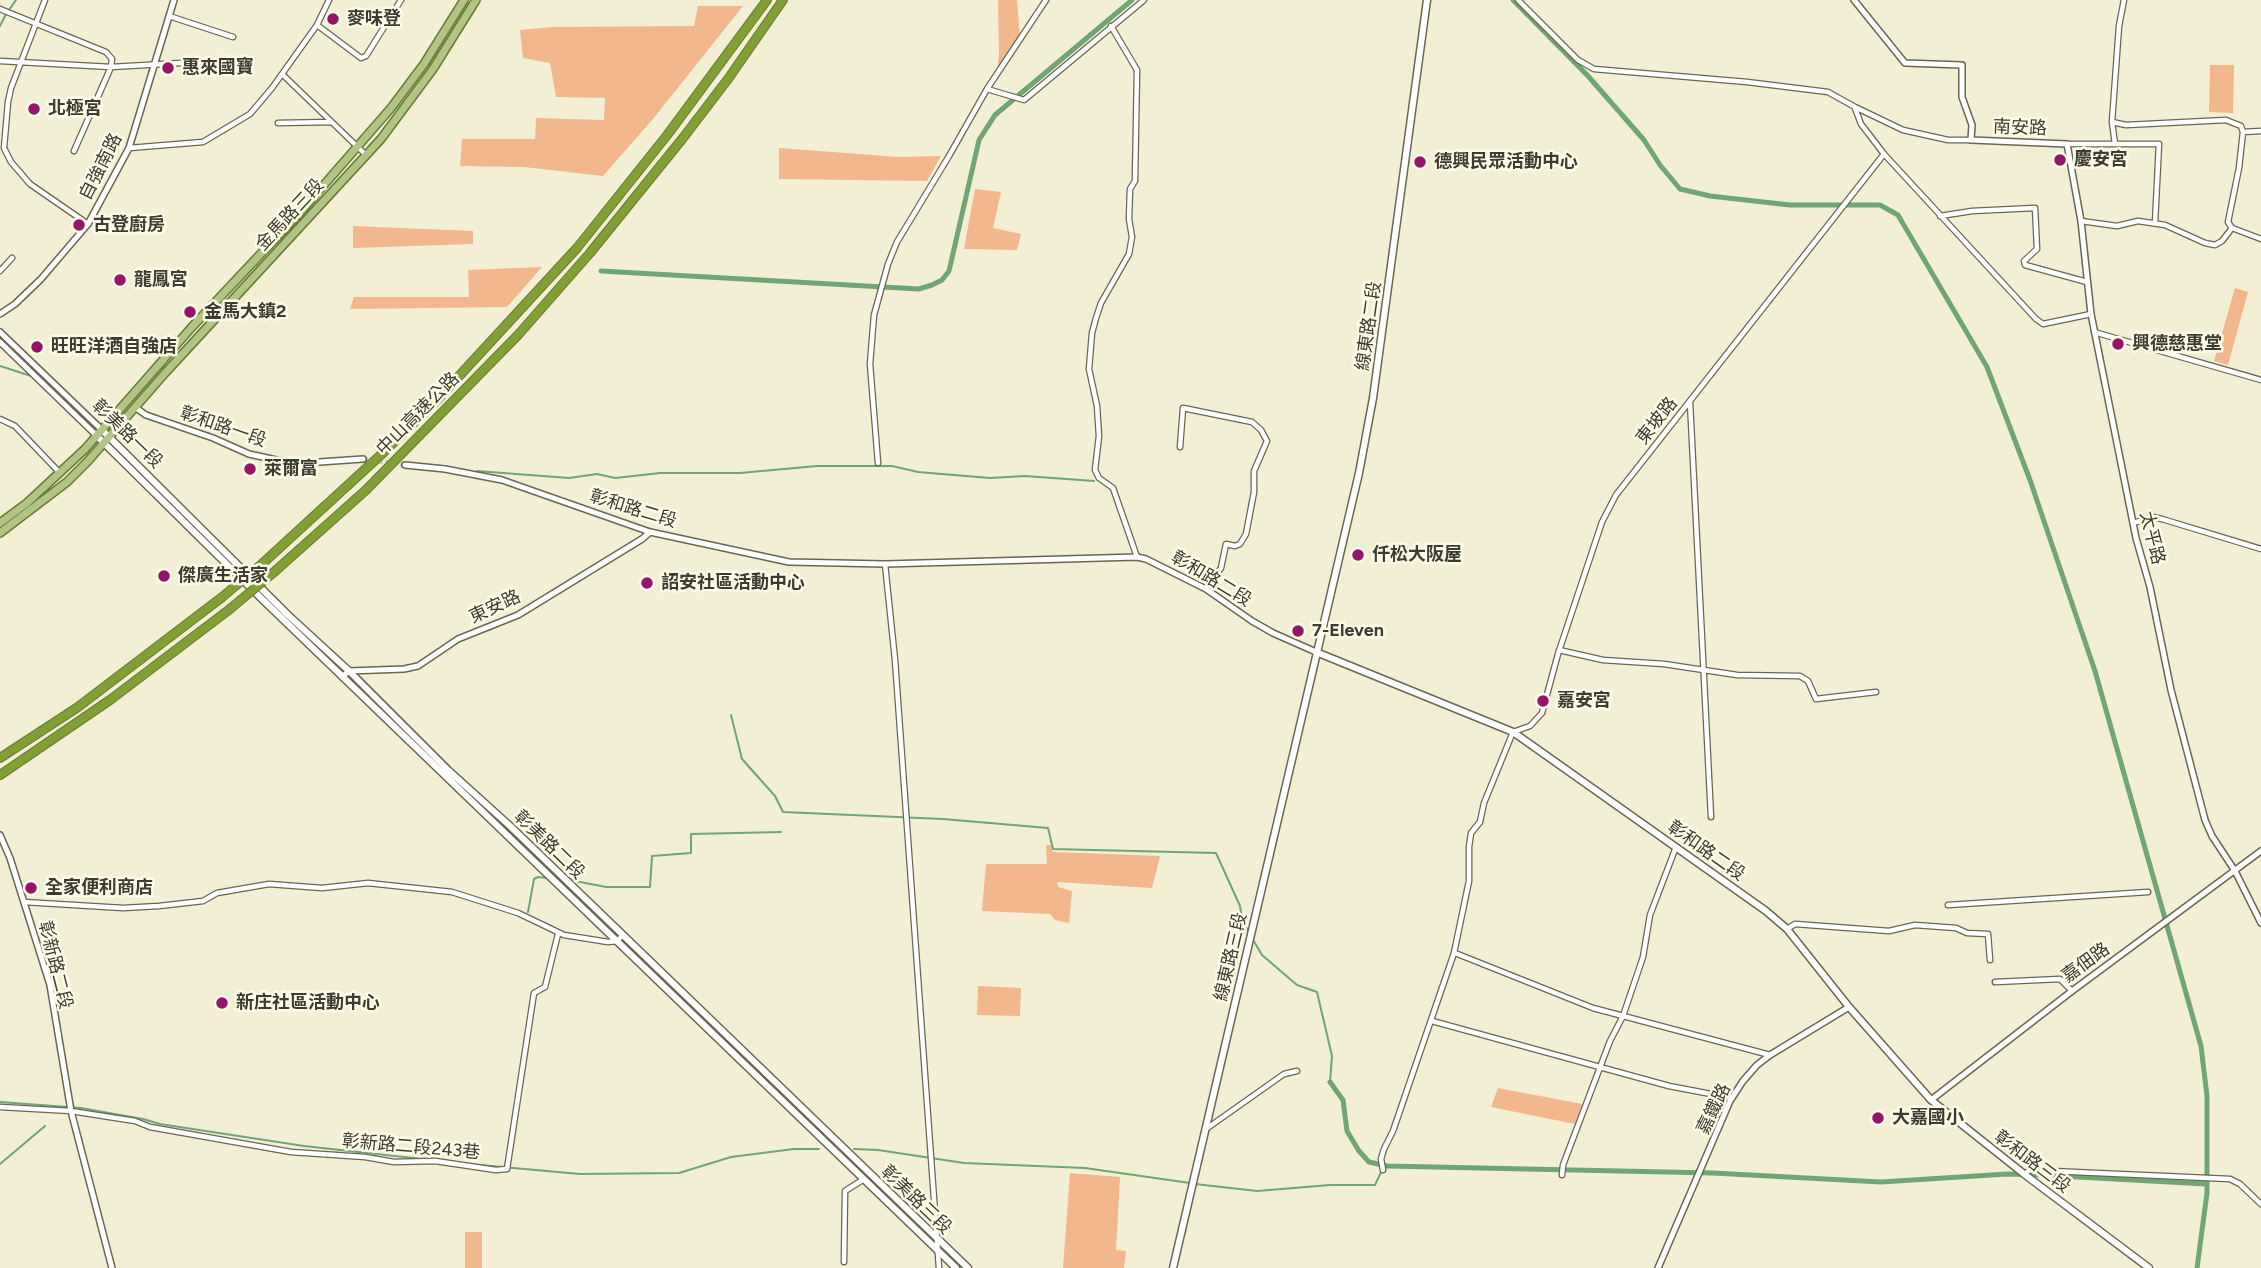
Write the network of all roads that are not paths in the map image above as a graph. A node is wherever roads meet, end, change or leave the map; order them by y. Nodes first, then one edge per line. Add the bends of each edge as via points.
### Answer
1 (45, 0) edge
2 (174, 0) edge
3 (329, 0) edge
4 (401, 0) edge
5 (464, 0) edge
6 (475, 0) edge
7 (767, 0) edge
8 (783, 0) edge
9 (1046, 0) edge
10 (1144, 0) edge
11 (1427, 0) edge
12 (1518, 0) edge
13 (1854, 0) edge
14 (2124, 0) edge
15 (0, 9) edge
16 (169, 16) junction
17 (36, 23) junction
18 (317, 25) junction
19 (1111, 26) junction
20 (233, 37) dead end
21 (0, 61) edge
22 (20, 62) junction
23 (223, 64) dead end
24 (154, 66) junction
25 (111, 67) junction
26 (282, 74) junction
27 (987, 89) junction
28 (1855, 107) junction
29 (331, 122) junction
30 (2112, 122) junction
31 (278, 123) dead end
32 (2261, 131) edge
33 (2243, 132) junction
34 (1971, 141) junction
35 (2067, 144) junction
36 (2115, 144) junction
37 (357, 146) junction
38 (129, 148) junction
39 (74, 151) dead end
40 (1884, 154) junction
41 (366, 155) junction
42 (1940, 216) junction
43 (2081, 221) junction
44 (2155, 223) junction
45 (88, 224) junction
46 (2232, 228) junction
47 (2261, 239) edge
48 (12, 258) dead end
49 (0, 271) edge
50 (2087, 282) junction
51 (0, 314) edge
52 (2091, 314) junction
53 (0, 332) edge
54 (2094, 332) junction
55 (0, 342) edge
56 (2261, 380) edge
57 (1690, 402) junction
58 (136, 408) junction
59 (0, 419) edge
60 (100, 433) junction
61 (107, 441) junction
62 (1180, 447) dead end
63 (363, 458) tunnel mouth
64 (878, 463) dead end
65 (405, 465) tunnel mouth
66 (60, 474) junction
67 (0, 523) edge
68 (2133, 523) junction
69 (650, 532) junction
70 (0, 533) edge
71 (2261, 549) edge
72 (1137, 557) junction
73 (233, 558) junction
74 (227, 564) junction
75 (885, 564) junction
76 (1206, 589) junction
77 (1559, 650) junction
78 (1316, 652) junction
79 (1703, 670) junction
80 (349, 671) junction
81 (342, 677) junction
82 (1876, 692) dead end
83 (381, 703) junction
84 (375, 708) junction
85 (1513, 732) junction
86 (0, 758) edge
87 (0, 775) edge
88 (1711, 817) dead end
89 (0, 835) edge
90 (1676, 848) junction
91 (2261, 851) edge
92 (2235, 871) junction
93 (2148, 892) dead end
94 (24, 902) junction
95 (1948, 905) dead end
96 (2261, 923) edge
97 (1787, 929) junction
98 (558, 934) junction
99 (620, 938) junction
100 (1454, 953) junction
101 (1990, 960) dead end
102 (1995, 982) dead end
103 (2071, 991) junction
104 (1849, 1007) junction
105 (1623, 1016) junction
106 (1432, 1021) junction
107 (1770, 1055) junction
108 (1599, 1068) junction
109 (1297, 1071) dead end
110 (1732, 1098) junction
111 (1931, 1100) junction
112 (0, 1107) edge
113 (70, 1108) junction
114 (1206, 1129) junction
115 (842, 1154) junction
116 (1382, 1170) dead end
117 (1562, 1173) dead end
118 (2024, 1174) junction
119 (864, 1179) junction
120 (2261, 1204) edge
121 (938, 1245) junction
122 (844, 1262) dead end
123 (112, 1268) edge
124 (939, 1268) edge
125 (956, 1268) edge
126 (968, 1268) edge
127 (1173, 1268) edge
128 (1658, 1268) edge
129 (2148, 1268) edge

1 - 17 street
2 - 16 street, 自強南路
3 - 18 street
4 - 18 street via 361,58
5 - 37 main road, 金馬路三段 via 424,64
6 - 41 main road, 金馬路三段 via 413,98
7 - 86 highway, 中山高速公路, bridge via 577,248 428,409 221,598 87,700
8 - 87 highway, 中山高速公路, bridge via 683,138 590,253 518,335 366,489 230,609 110,700
9 - 27 street
10 - 19 street
11 - 78 main road, 線東路二段 via 1373,398
12 - 28 street via 1578,60 1594,69 1828,92
13 - 34 street via 1905,62 1962,65 1962,97 1972,125
14 - 30 street
15 - 17 street
16 - 20 street
16 - 24 street, 自強南路
17 - 22 street
17 - 25 street via 106,51
18 - 26 street
19 - 27 street via 1024,100
19 - 72 street via 1137,70 1135,181 1129,209 1132,237 1129,254 1096,318 1090,369 1099,436 1095,470 1113,488
21 - 22 street
22 - 25 street
22 - 45 street via 8,102 4,148 30,184
23 - 24 street
24 - 25 street
24 - 38 street, 自強南路
25 - 39 street
26 - 29 street
26 - 38 street via 250,114 203,142
27 - 64 street via 897,242 880,288 870,364
28 - 34 street via 1903,130
28 - 40 street via 1861,124
29 - 31 street
29 - 37 street
30 - 33 street via 2227,120 2241,126
30 - 36 street
32 - 33 street
33 - 46 street via 2228,222
34 - 35 street, 南安路
35 - 36 street
35 - 43 street, 太平路
36 - 44 street via 2159,144
37 - 41 street
37 - 60 main road, 金馬路三段
38 - 45 street, 自強南路
40 - 42 street
40 - 57 street, 東坡路
41 - 58 main road, 金馬路三段
42 - 50 street via 2035,208 2037,249 2025,265
42 - 52 street via 2043,324
43 - 44 street via 2117,226
43 - 50 street, 太平路
44 - 46 street via 2215,245
45 - 51 street, 自強南路 via 41,279
46 - 47 street
48 - 49 street
50 - 52 street, 太平路
52 - 54 street, 太平路
53 - 60 street, 彰美路一段
54 - 56 street
54 - 68 street, 太平路
55 - 60 street, 彰美路一段
57 - 77 street, 東坡路 via 1611,504
57 - 79 street
58 - 61 main road, 金馬路三段
58 - 63 street, 彰和路一段 via 249,454 305,463
59 - 66 street via 15,426
60 - 61 main road, 彰美路一段
60 - 66 main road, 金馬路三段
61 - 70 main road, 金馬路三段 via 67,482
61 - 73 main road, 彰美路一段
61 - 74 main road, 彰美路一段
62 - 76 street via 1183,408 1252,422 1267,441 1254,471 1246,534 1240,544 1226,544 1221,568
65 - 69 street, 彰和路二段 via 502,480
66 - 67 main road, 金馬路三段
68 - 71 street via 2153,517
68 - 92 street, 太平路 via 2205,820
69 - 75 street, 彰和路二段 via 789,562
69 - 80 street, 東安路 via 518,615 458,639 418,666
72 - 75 street, 彰和路二段
72 - 76 street, 彰和路二段
73 - 74 main road
73 - 80 main road, 彰美路二段
74 - 81 main road, 彰美路二段
75 - 121 street
76 - 78 street, 彰和路二段 via 1252,621
77 - 79 street via 1603,660
77 - 85 street, 東坡路 via 1542,713 1530,726
78 - 85 main road, 彰和路二段
78 - 114 main road, 線東路三段
79 - 82 street via 1800,676 1808,681 1816,699
79 - 88 street
80 - 81 street
80 - 83 main road, 彰美路二段
81 - 84 main road, 彰美路二段
83 - 84 street
83 - 99 main road, 彰美路二段
84 - 99 main road, 彰美路二段
85 - 90 main road, 彰和路二段
85 - 100 street via 1480,822 1471,833 1469,881
89 - 94 street, 彰新路二段
90 - 97 main road, 彰和路二段
90 - 105 street via 1650,915 1643,957
91 - 92 street, 嘉佃路
92 - 96 street, 太平路
92 - 103 street, 嘉佃路
93 - 95 street
94 - 98 street via 123,908 203,901 225,891 269,884 322,888 368,883 452,892 518,913
94 - 113 street, 彰新路二段 via 50,985
97 - 101 street via 1795,924 1889,931 1915,925 1956,928 1988,934
97 - 104 main road, 彰和路二段
98 - 99 street via 608,942
98 - 113 street, 彰新路二段243巷 via 545,987 534,993 507,1166 496,1170 435,1161 394,1162 291,1152
99 - 115 main road, 彰美路二段
100 - 105 street via 1593,1009
100 - 106 street
102 - 103 street via 2060,979
103 - 111 street, 嘉佃路
104 - 107 street, 嘉鐵路
104 - 111 main road, 彰和路三段
105 - 107 street
105 - 108 street
106 - 108 street
106 - 116 street via 1381,1159
107 - 110 street, 嘉鐵路
108 - 110 street
108 - 117 street
109 - 114 street via 1284,1074
110 - 128 street, 嘉鐵路
111 - 118 main road, 彰和路三段
112 - 113 street, 彰新路二段243巷
113 - 123 street, 彰新路二段
114 - 127 main road, 線東路三段
115 - 119 main road, 彰美路三段
115 - 121 main road, 彰美路三段
118 - 120 street via 2029,1170 2230,1179
118 - 129 main road, 彰和路三段
119 - 121 main road, 彰美路三段
119 - 122 street via 845,1191
121 - 124 street
121 - 125 main road, 彰美路三段
121 - 126 main road, 彰美路三段

